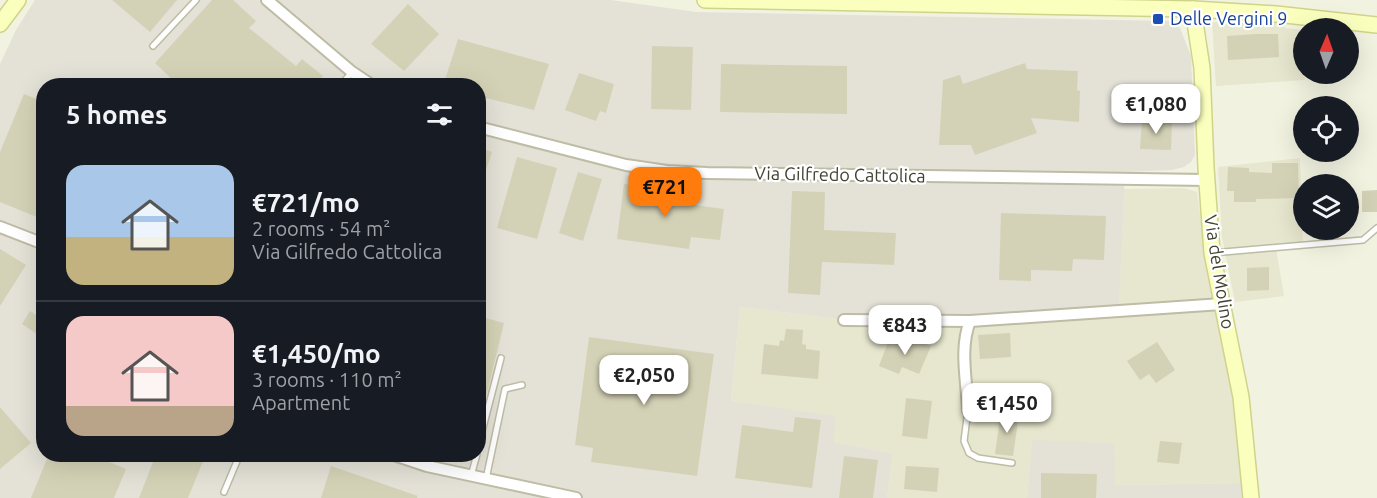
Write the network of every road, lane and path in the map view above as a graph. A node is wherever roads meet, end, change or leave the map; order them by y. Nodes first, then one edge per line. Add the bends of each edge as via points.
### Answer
1 (18, 0) edge
2 (196, 0) edge
3 (267, 0) edge
4 (705, 0) edge
5 (1049, 3) edge
6 (1194, 4) edge
7 (0, 24) edge
8 (1377, 25) edge
9 (153, 46) dead end
10 (352, 72) junction
11 (347, 78) edge
12 (361, 78) edge
13 (486, 129) edge
14 (1207, 180) junction
15 (0, 227) edge
16 (1377, 228) edge
17 (36, 241) edge
18 (1212, 253) junction
19 (1222, 304) junction
20 (844, 320) dead end
21 (970, 321) junction
22 (501, 358) dead end
23 (522, 385) dead end
24 (968, 410) joint
25 (486, 416) edge
26 (237, 462) edge
27 (415, 462) edge
28 (475, 462) edge
29 (1012, 463) dead end
30 (471, 476) junction
31 (486, 479) junction
32 (224, 492) dead end
33 (576, 498) edge
34 (1251, 498) edge

1 - 7 main road
2 - 9 lane
3 - 10 street
4 - 5 main road
5 - 6 main road
6 - 8 main road
6 - 14 main road, Via del Molino via 1202,68
10 - 11 lane
10 - 12 street
13 - 14 street, Via Gilfredo Cattolica via 626,165 667,171
14 - 18 main road, Via del Molino
15 - 17 street
16 - 18 lane via 1363,240
18 - 19 main road, Via del Molino
19 - 21 street
19 - 34 main road, Via del Molino via 1241,397
20 - 21 street
21 - 24 street via 964,354
22 - 25 lane
23 - 31 lane via 505,389
24 - 29 lane via 964,441 969,453
26 - 32 lane
27 - 30 street
28 - 30 lane
30 - 31 street
31 - 33 street

